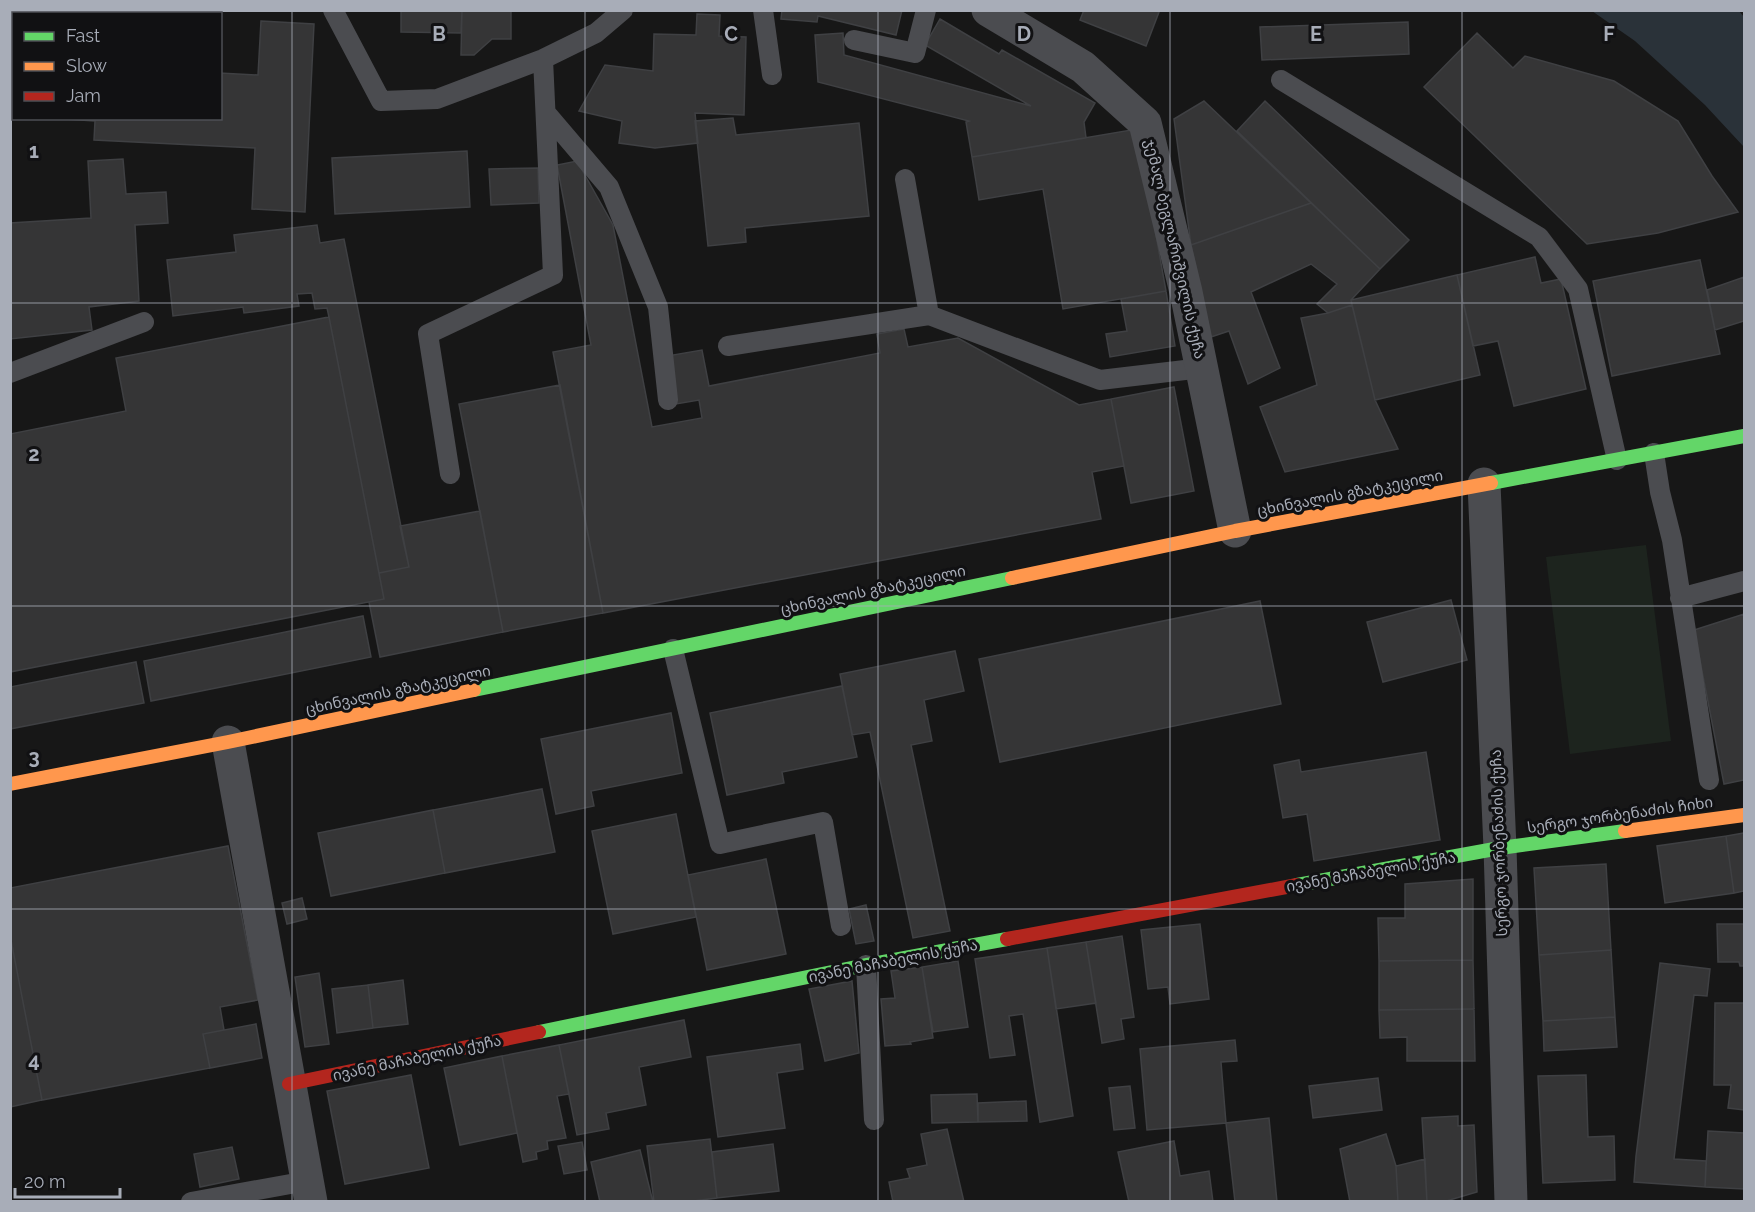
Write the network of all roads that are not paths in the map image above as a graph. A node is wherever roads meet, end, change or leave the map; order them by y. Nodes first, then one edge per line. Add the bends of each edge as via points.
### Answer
1 (333, 10) edge
2 (622, 10) edge
3 (763, 10) edge
4 (926, 10) edge
5 (988, 10) edge
6 (854, 40) dead end
7 (543, 59) junction
8 (772, 75) dead end
9 (1281, 80) dead end
10 (546, 113) junction
11 (905, 179) dead end
12 (929, 315) junction
13 (144, 322) dead end
14 (728, 346) dead end
15 (1202, 368) junction
16 (10, 373) edge
17 (668, 400) dead end
18 (1744, 436) edge
19 (1654, 453) junction
20 (1617, 460) junction
21 (450, 474) dead end
22 (1484, 484) junction
23 (1235, 531) junction
24 (1744, 581) edge
25 (1680, 598) junction
26 (673, 649) junction
27 (228, 742) junction
28 (1709, 780) dead end
29 (10, 784) edge
30 (1744, 815) edge
31 (1500, 848) junction
32 (841, 926) dead end
33 (866, 965) junction
34 (288, 1084) junction
35 (874, 1120) dead end
36 (309, 1191) edge
37 (191, 1202) edge
38 (1511, 1202) edge

1 - 7 lane via 381,101 437,99
2 - 7 lane via 596,33
3 - 8 lane
4 - 6 lane via 915,53
5 - 15 street, ჯემალ ბეგლარიშვილის ქუჩა via 1083,68 1145,123
7 - 10 lane
9 - 20 lane via 1539,237 1578,288
10 - 17 lane via 609,187 658,307
10 - 21 lane via 554,275 428,334
11 - 12 lane
12 - 14 lane
12 - 15 lane via 1100,380
13 - 16 lane
15 - 23 street, ჯემალ ბეგლარიშვილის ქუჩა
18 - 19 main road, ცხინვალის გზატკეცილი
19 - 20 main road, ცხინვალის გზატკეცილი
19 - 25 lane
20 - 22 main road, ცხინვალის გზატკეცილი
22 - 23 main road, ცხინვალის გზატკეცილი
22 - 31 street, სერგო ჯორბენაძის ქუჩა
23 - 26 main road, ცხინვალის გზატკეცილი
24 - 25 lane
25 - 28 lane
26 - 27 main road, ცხინვალის გზატკეცილი
26 - 32 lane via 720,844 823,822
27 - 29 main road, ცხინვალის გზატკეცილი
27 - 34 street
30 - 31 main road, სერგო ჯორბენაძის ჩიხი
31 - 33 main road, ივანე მაჩაბელის ქუჩა
31 - 38 street, სერგო ჯორბენაძის ქუჩა
33 - 34 main road, ივანე მაჩაბელის ქუჩა
33 - 35 lane
34 - 36 street
36 - 37 lane

